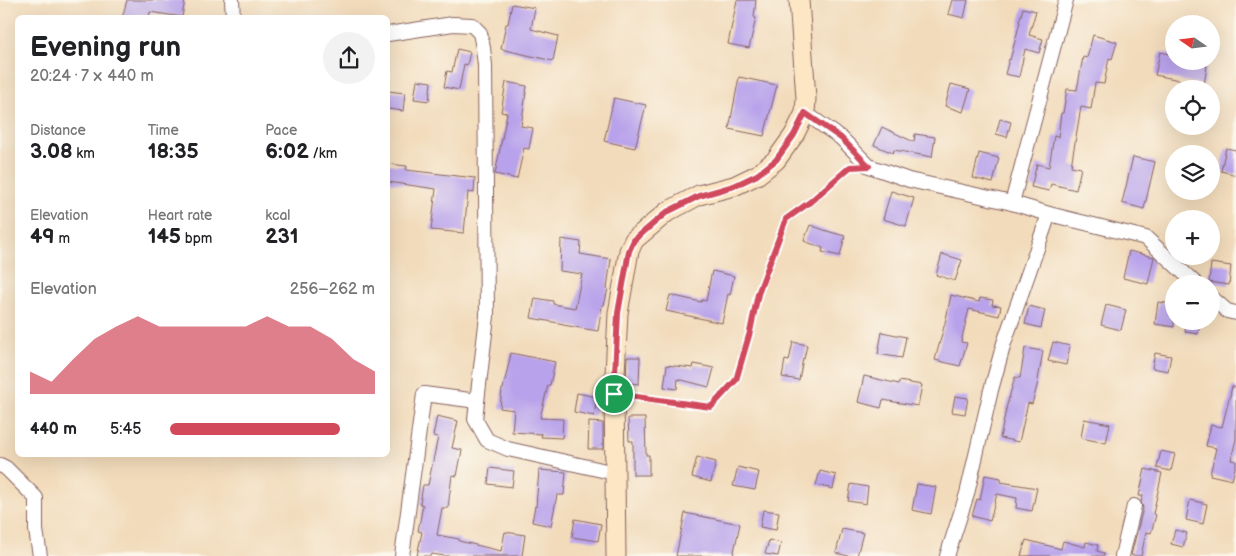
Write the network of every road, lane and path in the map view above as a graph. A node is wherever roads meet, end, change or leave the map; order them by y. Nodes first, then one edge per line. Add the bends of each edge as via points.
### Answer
1 (232, 0) edge
2 (800, 0) edge
3 (1066, 0) edge
4 (234, 15) edge
5 (390, 34) edge
6 (805, 113) junction
7 (869, 166) junction
8 (1012, 203) junction
9 (1049, 214) junction
10 (1186, 275) edge
11 (1220, 305) edge
12 (1236, 313) edge
13 (614, 394) junction
14 (477, 401) junction
15 (0, 465) edge
16 (615, 473) junction
17 (1134, 506) dead end
18 (40, 556) edge
19 (402, 556) edge
20 (616, 556) edge
21 (948, 556) edge
22 (1122, 556) edge

1 - 4 street
2 - 6 main road
3 - 8 street
5 - 14 street via 453,24 472,25 480,33 485,65 488,316
6 - 7 street via 841,138
6 - 13 main road via 776,160 757,175 734,186 699,196 667,212 634,240 629,251 618,313
7 - 8 street via 909,180
7 - 13 path via 850,167 786,219 758,294 736,380 711,407
8 - 9 street
9 - 10 street via 1146,238
9 - 21 street via 1004,342 967,494
11 - 12 street
13 - 16 main road
14 - 16 street via 475,419 488,440 508,449
14 - 19 street via 424,394
15 - 18 street via 36,498
16 - 20 main road
17 - 22 street

